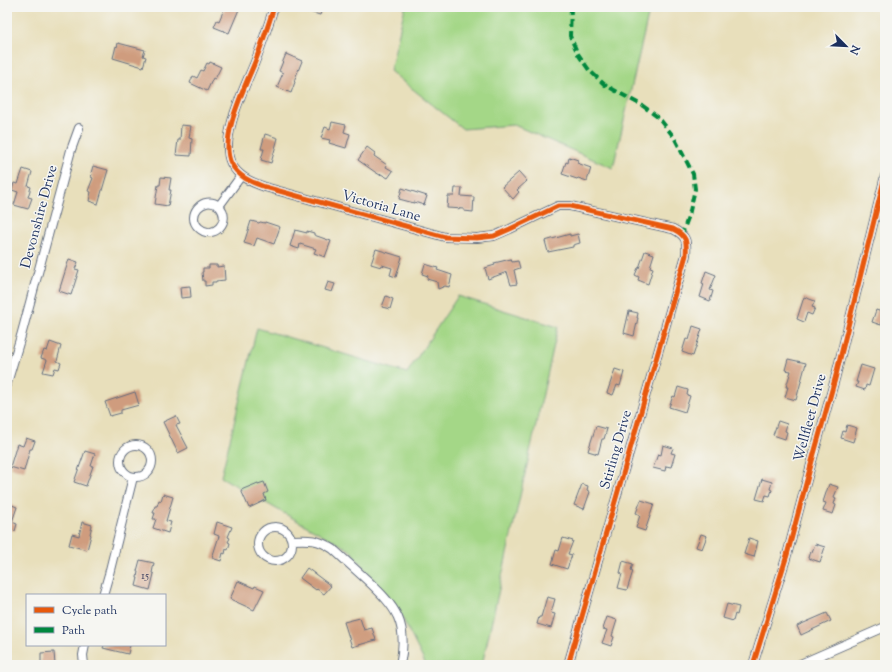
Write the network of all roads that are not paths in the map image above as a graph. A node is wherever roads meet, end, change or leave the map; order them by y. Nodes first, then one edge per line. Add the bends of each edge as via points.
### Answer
1 (274, 7) edge
2 (79, 128) dead end
3 (241, 176) junction
4 (885, 176) edge
5 (219, 206) dead end
6 (686, 241) joint
7 (7, 383) edge
8 (133, 477) junction
9 (292, 540) junction
10 (103, 594) edge
11 (885, 629) edge
12 (85, 646) edge
13 (84, 665) edge
14 (400, 665) edge
15 (568, 665) edge
16 (753, 665) edge
17 (798, 665) edge

1 - 3 street, Victoria Lane via 229,132 228,155
2 - 7 street, Devonshire Drive
3 - 5 street
3 - 6 street, Victoria Lane via 265,187 445,237 494,236 558,206 570,206 673,229 682,234
4 - 16 street, Wellfleet Drive via 835,379 787,555
6 - 15 street, Stirling Drive via 686,255
8 - 8 street via 122,469 120,459 127,448 133,445 144,447 152,458 149,471 140,477
8 - 10 street
9 - 9 street via 290,551 286,557 279,560 272,561 260,553 260,535 272,526 283,528
9 - 14 street via 314,540 333,549 383,594 398,616 402,629 404,644
11 - 17 street
12 - 13 street

